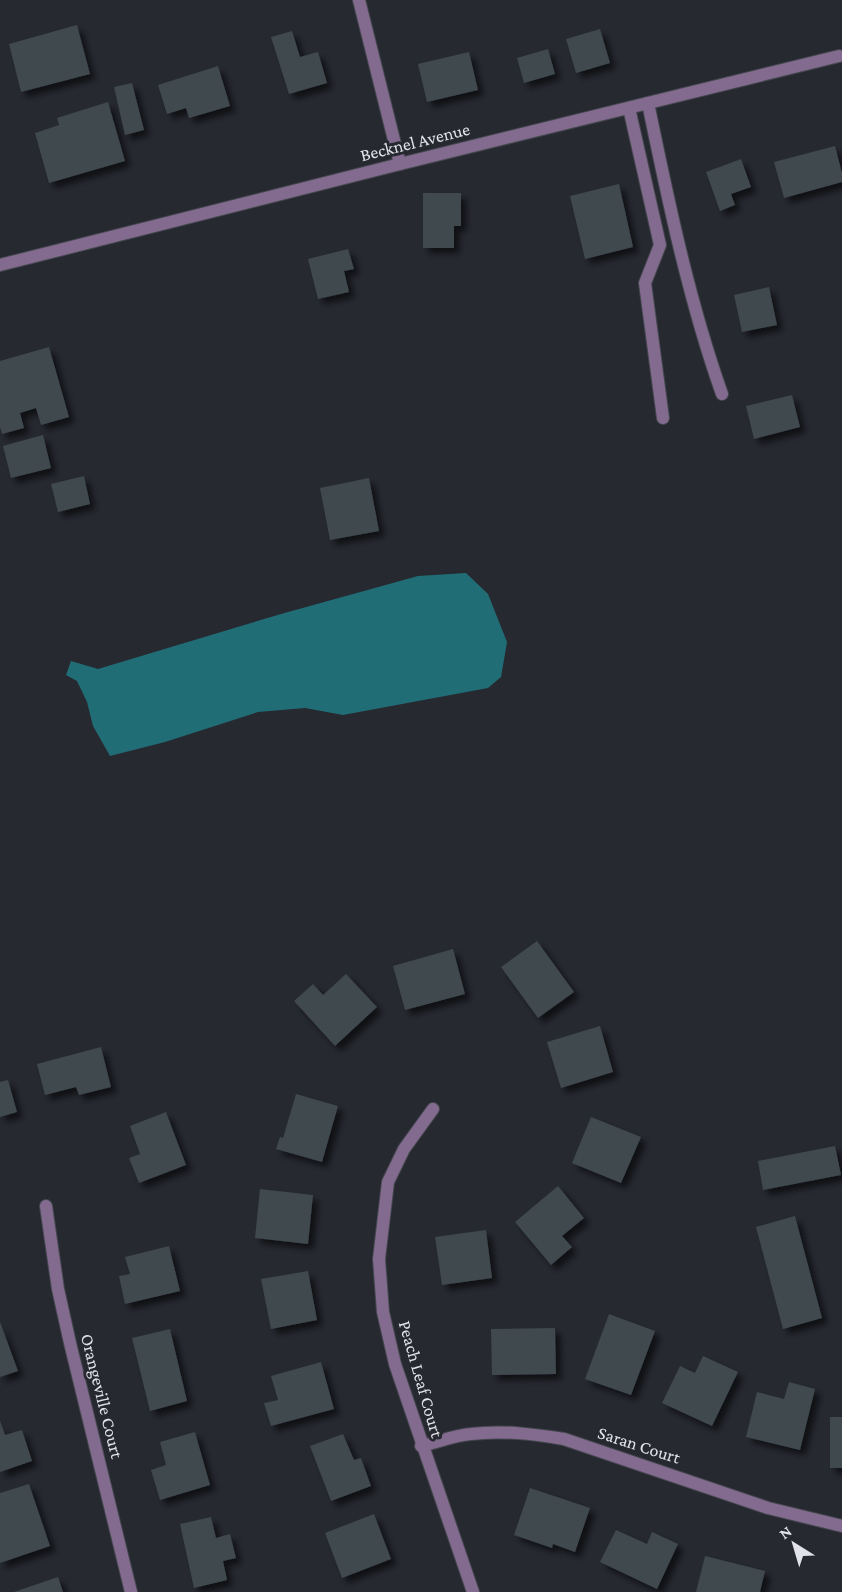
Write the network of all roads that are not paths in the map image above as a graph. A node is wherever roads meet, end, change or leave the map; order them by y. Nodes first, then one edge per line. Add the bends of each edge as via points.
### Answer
1 (359, 0) edge
2 (841, 57) edge
3 (648, 103) junction
4 (629, 108) junction
5 (400, 164) junction
6 (0, 265) edge
7 (722, 394) dead end
8 (663, 418) dead end
9 (433, 1109) dead end
10 (45, 1206) dead end
11 (421, 1446) junction
12 (842, 1526) edge
13 (131, 1592) edge
14 (473, 1592) edge

1 - 5 street
2 - 3 street, Becknel Avenue
3 - 4 street, Becknel Avenue
3 - 7 street via 704,337
4 - 5 street, Becknel Avenue
4 - 8 street via 660,245 645,283
5 - 6 street, Becknel Avenue
9 - 11 street, Peach Leaf Court via 404,1149 388,1182 379,1259 383,1312
10 - 13 street, Orangeville Court via 70,1343
11 - 12 street, Saran Court via 469,1434 497,1432 564,1439 768,1508
11 - 14 street, Peach Leaf Court

